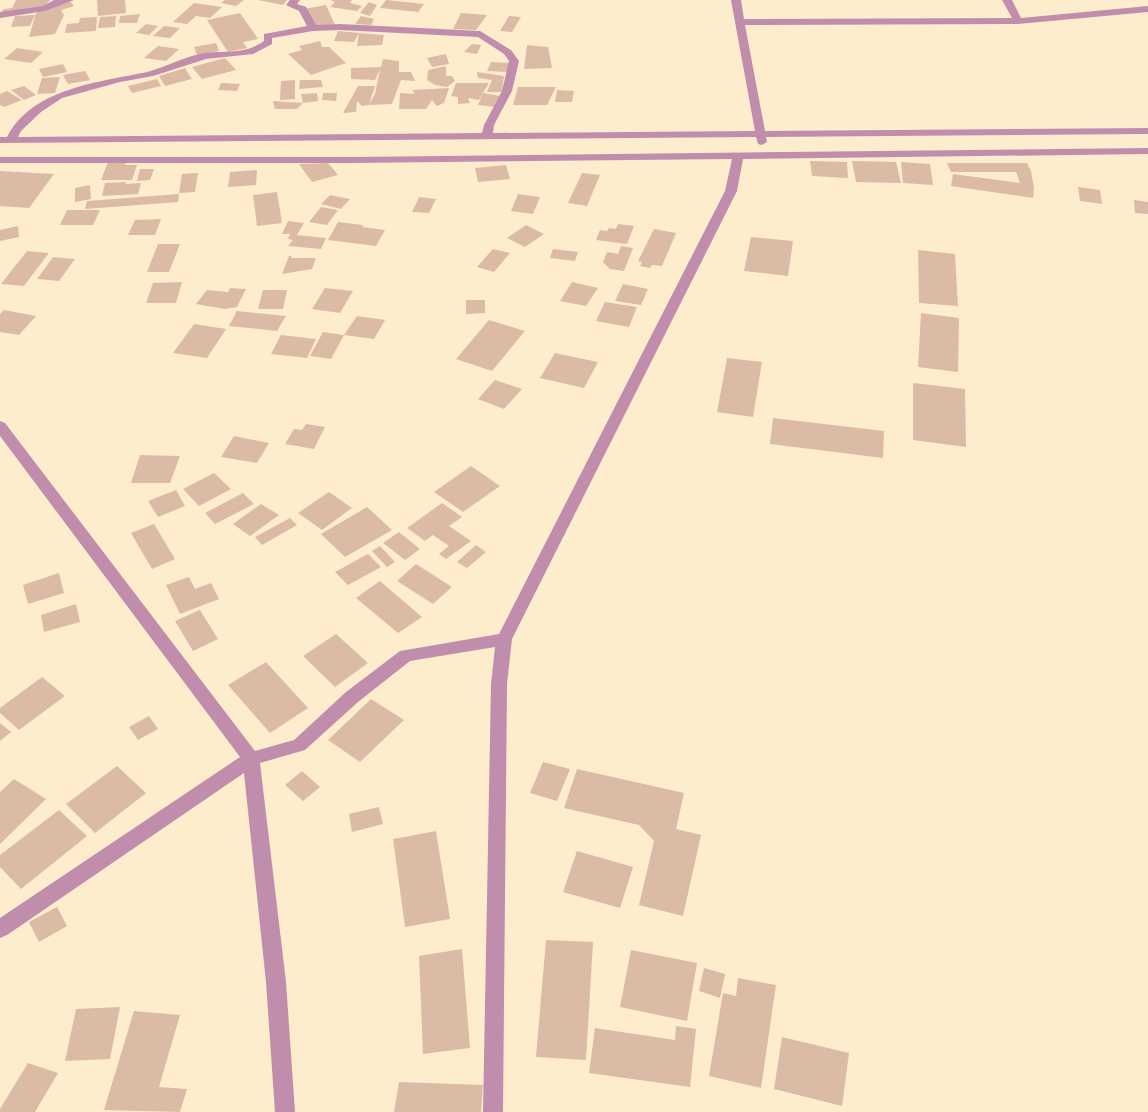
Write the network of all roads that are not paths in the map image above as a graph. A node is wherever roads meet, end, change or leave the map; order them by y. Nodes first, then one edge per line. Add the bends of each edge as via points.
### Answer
1 (70, 0) edge
2 (295, 0) edge
3 (736, 0) edge
4 (1007, 0) edge
5 (1148, 9) edge
6 (0, 15) edge
7 (1018, 21) junction
8 (740, 22) junction
9 (313, 28) junction
10 (1148, 131) edge
11 (761, 134) junction
12 (487, 137) junction
13 (5, 140) edge
14 (1148, 151) edge
15 (738, 156) junction
16 (765, 156) junction
17 (0, 160) edge
18 (0, 426) edge
19 (504, 639) junction
20 (251, 758) junction
21 (0, 929) edge
22 (285, 1112) edge
23 (493, 1112) edge

1 - 6 street via 45,8
2 - 9 street via 292,5 303,9
3 - 8 street
4 - 7 street
5 - 7 street
7 - 8 street
8 - 11 street
9 - 12 street via 480,34 508,52 514,61 507,91 489,125
9 - 13 street via 267,36 269,42 250,52 205,56 150,74 58,96 37,110
10 - 11 street
11 - 12 street
11 - 16 street
12 - 13 street
14 - 16 street
15 - 16 street
15 - 17 street
15 - 19 street via 732,191
18 - 20 street
19 - 20 street via 406,655 299,745
19 - 23 street via 498,684
20 - 21 street
20 - 22 street via 276,982

